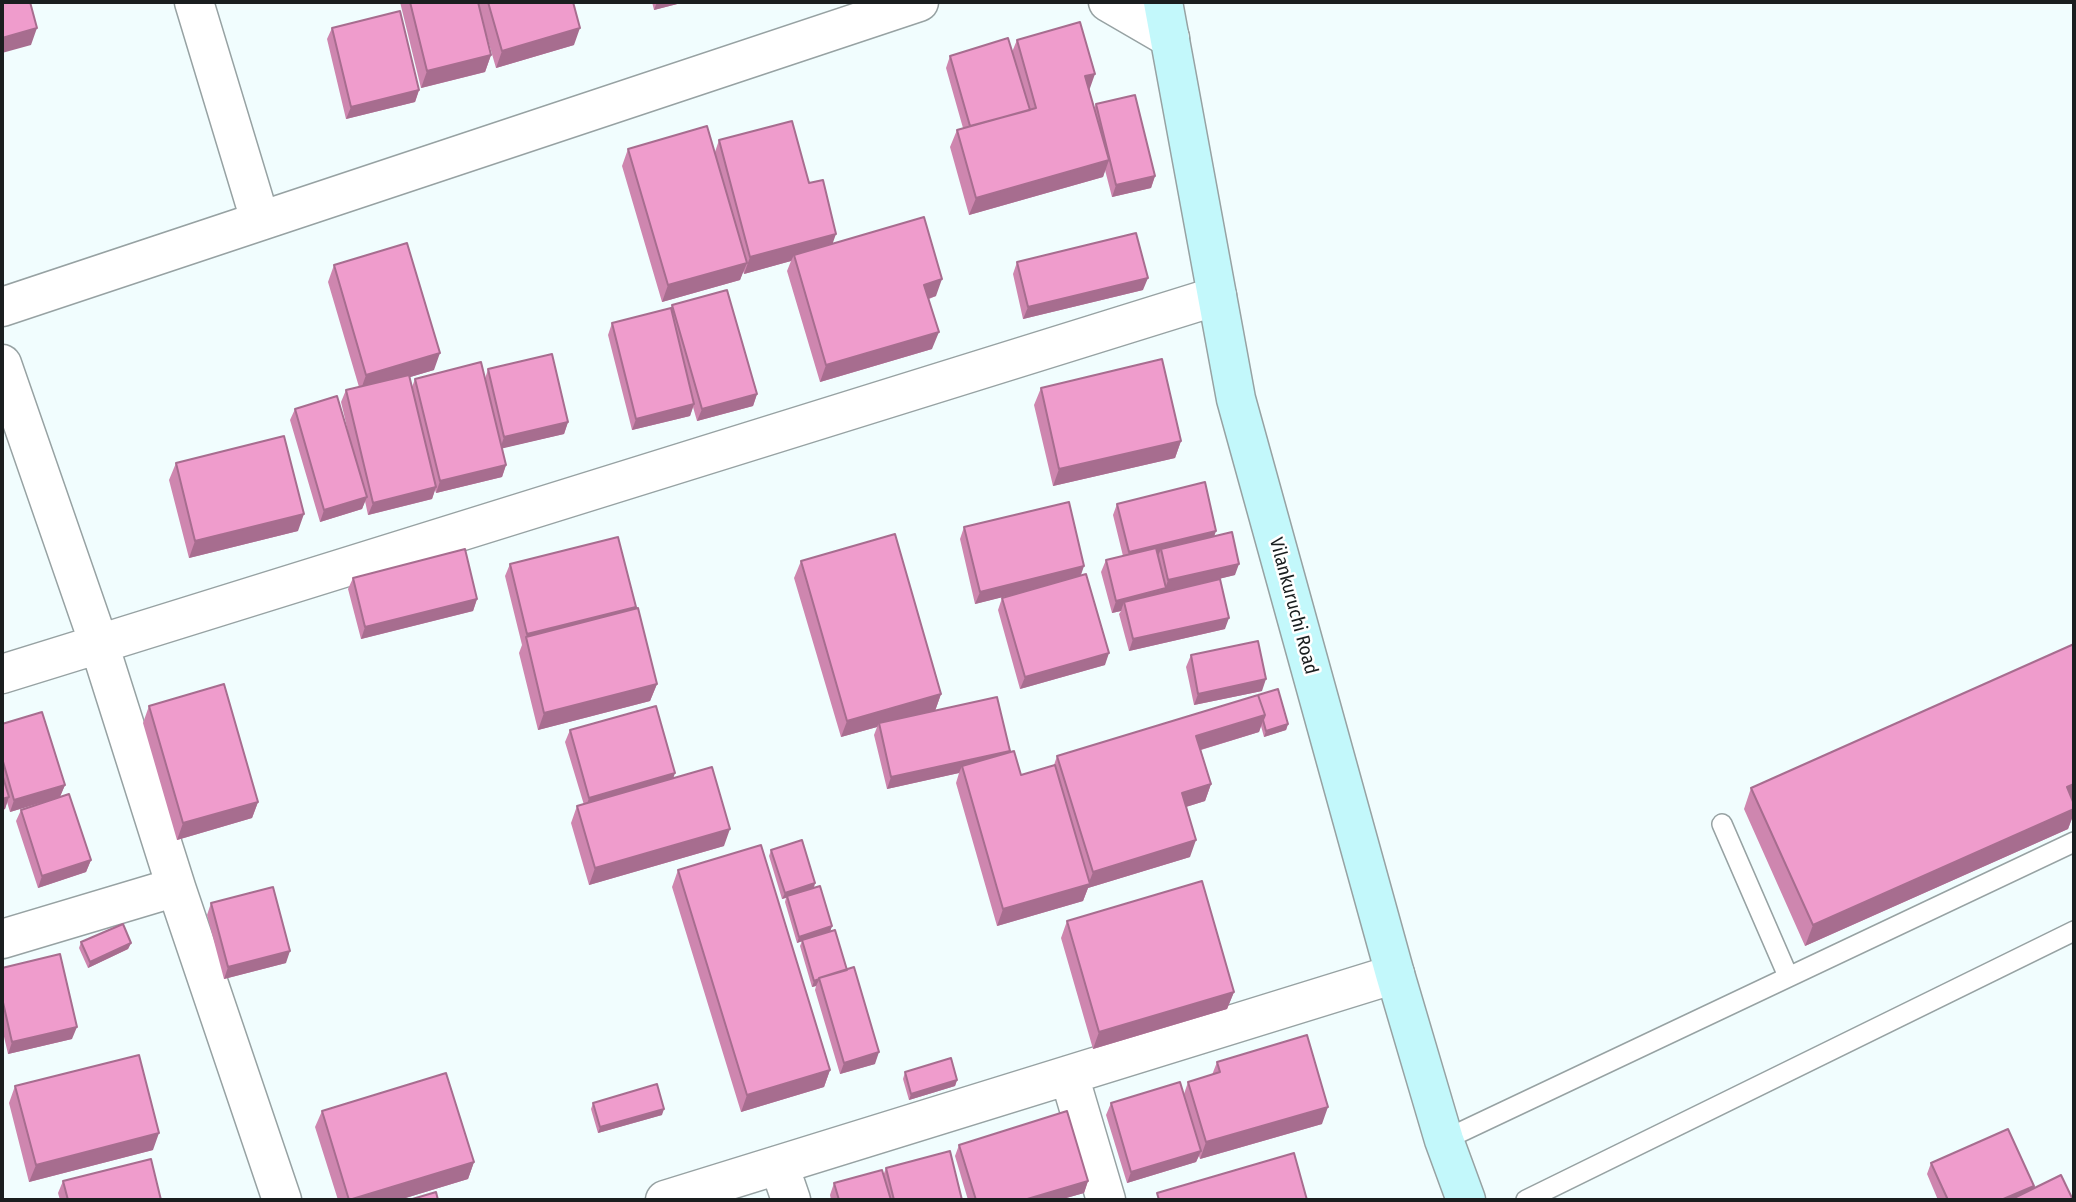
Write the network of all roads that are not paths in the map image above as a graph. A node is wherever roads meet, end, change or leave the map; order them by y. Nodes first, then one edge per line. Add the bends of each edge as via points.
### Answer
1 (194, 2) edge
2 (919, 2) edge
3 (1108, 2) edge
4 (853, 12) edge
5 (1166, 20) edge
6 (260, 220) junction
7 (1217, 296) junction
8 (2, 307) edge
9 (2, 364) edge
10 (99, 644) junction
11 (2, 674) edge
12 (1721, 824) dead end
13 (2074, 842) edge
14 (176, 887) junction
15 (2074, 931) edge
16 (2, 939) edge
17 (1395, 974) junction
18 (1788, 976) junction
19 (1069, 1075) junction
20 (1444, 1140) junction
21 (785, 1183) edge
22 (282, 1200) edge
23 (665, 1200) edge
24 (1106, 1200) edge
25 (1466, 1200) edge
26 (1526, 1200) edge

1 - 6 street
2 - 4 street
3 - 5 street
4 - 6 street
5 - 7 main road, Vilankuruchi Road
6 - 8 street
7 - 10 street
7 - 17 main road, Vilankuruchi Road via 1236,399
9 - 10 street
10 - 11 street
10 - 14 street
12 - 18 lane
13 - 18 lane
14 - 16 street
14 - 22 street
15 - 26 lane
17 - 19 street
17 - 20 main road, Vilankuruchi Road
18 - 20 lane
19 - 21 street
19 - 24 street
20 - 25 main road, Vilankuruchi Road
21 - 23 street

